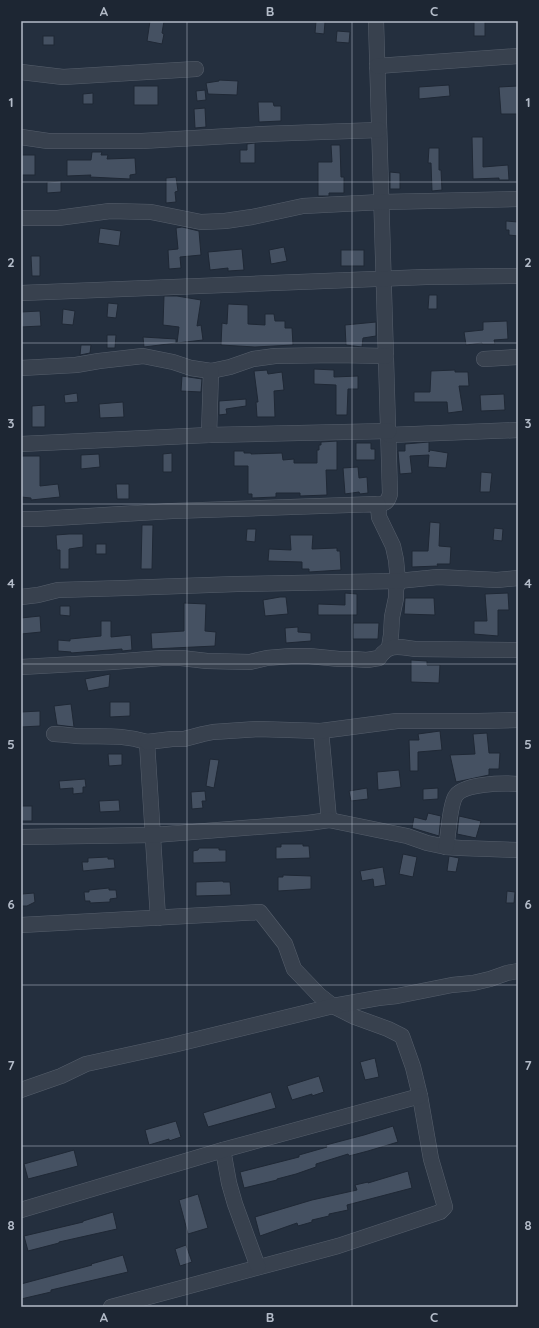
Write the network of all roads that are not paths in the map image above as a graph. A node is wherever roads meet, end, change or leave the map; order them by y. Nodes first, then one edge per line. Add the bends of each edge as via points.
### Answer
1 (376, 21) edge
2 (518, 56) edge
3 (377, 66) junction
4 (196, 69) dead end
5 (21, 72) edge
6 (380, 130) junction
7 (21, 137) edge
8 (518, 199) edge
9 (382, 202) junction
10 (21, 218) edge
11 (518, 276) edge
12 (384, 279) junction
13 (21, 293) edge
14 (386, 356) junction
15 (518, 356) edge
16 (484, 359) dead end
17 (21, 368) edge
18 (211, 371) junction
19 (518, 430) edge
20 (389, 433) junction
21 (209, 435) junction
22 (21, 444) edge
23 (378, 504) junction
24 (21, 519) edge
25 (518, 578) edge
26 (398, 581) junction
27 (21, 597) edge
28 (389, 648) junction
29 (518, 650) edge
30 (21, 667) edge
31 (518, 720) edge
32 (321, 731) junction
33 (54, 734) dead end
34 (147, 742) junction
35 (518, 784) edge
36 (329, 820) junction
37 (154, 835) junction
38 (21, 837) edge
39 (446, 846) junction
40 (518, 850) edge
41 (158, 918) junction
42 (21, 925) edge
43 (518, 971) edge
44 (333, 1006) junction
45 (21, 1090) edge
46 (420, 1096) junction
47 (223, 1150) junction
48 (21, 1210) edge
49 (258, 1266) junction
50 (111, 1307) edge

1 - 3 street
2 - 3 street
3 - 6 street
4 - 5 street via 63,77
6 - 7 street via 142,141 48,141
6 - 9 street
8 - 9 street
9 - 10 street via 303,206 225,221 201,222 150,212 110,211 58,218
9 - 12 street
11 - 12 street
12 - 13 street
12 - 14 street
14 - 18 street via 275,356 253,359 230,368
14 - 20 street
15 - 16 street
17 - 18 street via 76,365 143,356
18 - 21 street
19 - 20 street
20 - 21 street
20 - 23 street via 390,494 388,501
21 - 22 street
23 - 24 street
23 - 26 street via 379,516 393,546
25 - 26 street via 497,580 438,577
26 - 27 street via 58,590
26 - 28 street
28 - 29 street
28 - 30 street via 382,652 379,658 367,660 308,656 271,657 250,662 162,658
31 - 32 street via 397,721
32 - 34 street via 258,729 213,732 184,739
32 - 36 street
33 - 34 street via 117,736
34 - 37 street
35 - 39 street via 475,787 463,790 456,796
36 - 37 street
36 - 39 street
37 - 38 street
37 - 41 street
39 - 40 street
41 - 42 street
41 - 44 street via 260,912 285,944 294,969
43 - 44 street via 473,983
44 - 45 street via 86,1064
44 - 46 street via 402,1036
46 - 47 street
46 - 49 street via 431,1159 445,1207 440,1212 345,1243
47 - 48 street
47 - 49 street via 235,1204
49 - 50 street

